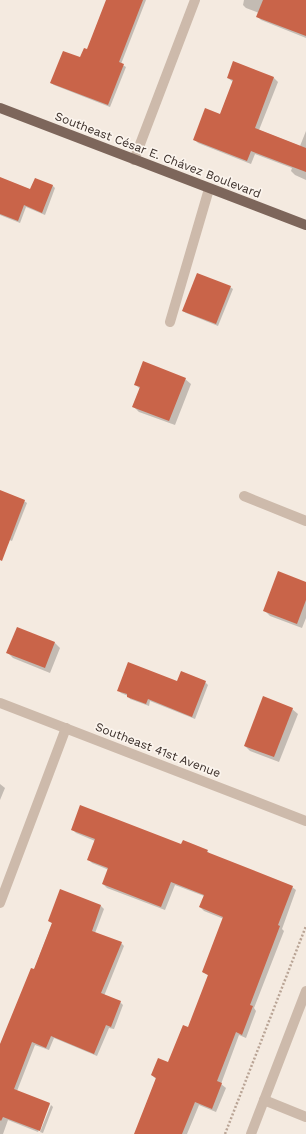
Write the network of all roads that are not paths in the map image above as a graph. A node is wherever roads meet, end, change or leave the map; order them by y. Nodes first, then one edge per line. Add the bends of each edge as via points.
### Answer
1 (195, 0) edge
2 (0, 108) edge
3 (134, 160) junction
4 (209, 189) junction
5 (306, 225) edge
6 (170, 322) dead end
7 (244, 496) dead end
8 (306, 521) edge
9 (0, 703) edge
10 (66, 728) junction
11 (306, 820) edge
12 (0, 903) edge
13 (306, 991) edge
14 (264, 1100) junction
15 (306, 1117) edge
16 (251, 1134) edge

1 - 3 street
2 - 3 main road, Southeast César E. Chávez Boulevard
3 - 4 main road, Southeast César E. Chávez Boulevard
4 - 5 main road, Southeast César E. Chávez Boulevard
4 - 6 street
7 - 8 street
9 - 10 street, Southeast 41st Avenue
10 - 11 street, Southeast 41st Avenue
10 - 12 street
13 - 14 street
14 - 15 street
14 - 16 street

